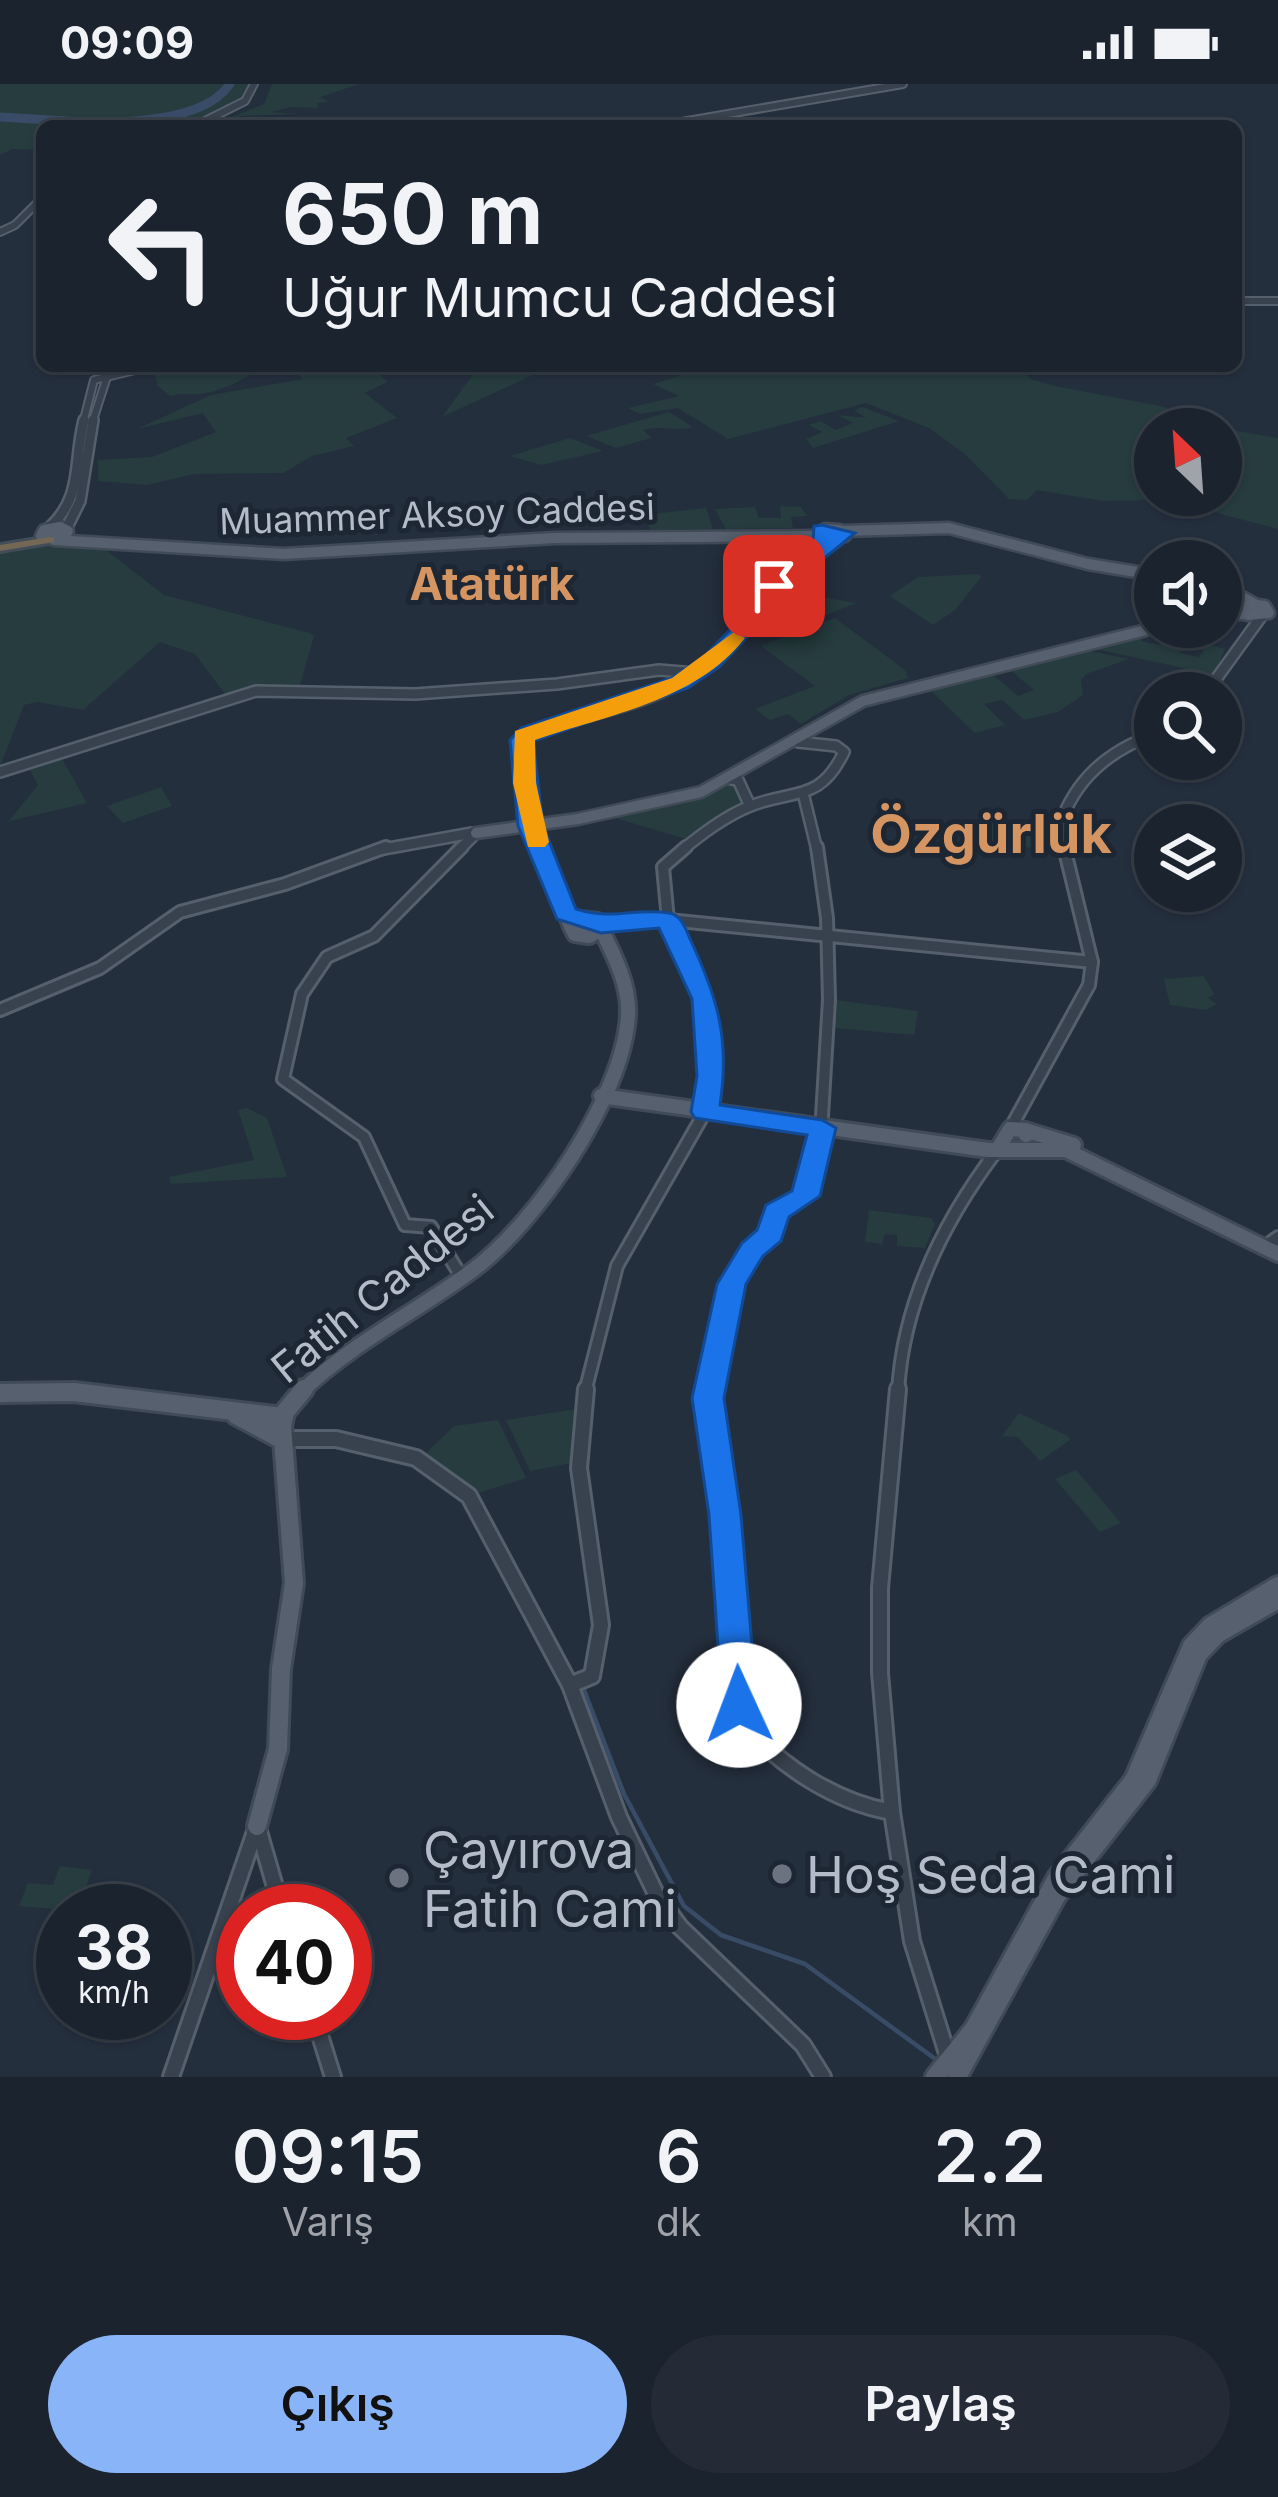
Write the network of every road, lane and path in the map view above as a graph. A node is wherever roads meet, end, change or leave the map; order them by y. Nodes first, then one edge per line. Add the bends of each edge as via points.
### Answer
1 (257, 84) edge
2 (890, 84) edge
3 (902, 84) edge
4 (836, 94) junction
5 (212, 120) edge
6 (678, 120) edge
7 (691, 120) edge
8 (36, 204) edge
9 (0, 232) edge
10 (1278, 298) edge
11 (1242, 299) edge
12 (126, 372) edge
13 (131, 372) edge
14 (86, 375) dead end
15 (104, 377) junction
16 (67, 530) junction
17 (48, 535) junction
18 (832, 536) junction
19 (0, 546) edge
20 (1134, 574) edge
21 (1261, 612) edge
22 (1134, 630) edge
23 (1134, 631) edge
24 (695, 671) junction
25 (1220, 672) edge
26 (1134, 741) edge
27 (797, 742) junction
28 (0, 772) edge
29 (731, 779) junction
30 (804, 796) junction
31 (750, 806) junction
32 (530, 824) junction
33 (476, 833) junction
34 (668, 920) junction
35 (599, 930) junction
36 (826, 936) junction
37 (1092, 962) junction
38 (0, 1012) edge
39 (601, 1096) junction
40 (705, 1112) junction
41 (822, 1128) junction
42 (1018, 1130) junction
43 (998, 1149) junction
44 (1024, 1150) junction
45 (1276, 1245) edge
46 (461, 1276) junction
47 (0, 1394) edge
48 (228, 1413) junction
49 (285, 1420) junction
50 (1278, 1586) edge
51 (1278, 1599) edge
52 (570, 1685) junction
53 (892, 1812) junction
54 (257, 1826) junction
55 (267, 1863) junction
56 (243, 1864) junction
57 (274, 1884) edge
58 (321, 2040) edge
59 (953, 2068) edge
60 (171, 2077) edge
61 (333, 2077) edge
62 (823, 2077) edge
63 (935, 2077) edge

1 - 5 street via 253,101
2 - 4 street
3 - 4 street
4 - 6 street
4 - 7 street
8 - 9 street
10 - 11 street
12 - 15 street
13 - 15 street
14 - 15 street
15 - 16 street
15 - 17 street via 94,380 73,499
16 - 17 main road
16 - 18 main road via 284,549 567,533
17 - 18 main road, Muammer Aksoy Caddesi via 284,554 555,538
17 - 19 highway
18 - 20 main road, Muammer Aksoy Caddesi via 955,533
18 - 24 main road
21 - 25 street
22 - 32 main road via 857,698 698,788
23 - 27 main road via 863,701
24 - 28 street via 416,694 256,691
24 - 32 main road via 516,734
26 - 37 street via 1091,772 1059,826
27 - 29 main road
27 - 30 street via 844,752 836,772
29 - 31 street
29 - 32 main road via 690,795
30 - 31 street
30 - 36 street via 825,877
31 - 34 street via 663,867
32 - 33 main road
32 - 35 main road via 572,920
33 - 38 street via 387,847 173,915 116,960
33 - 46 street via 374,936 327,957 302,994 284,1079 364,1137 405,1225 430,1227
34 - 35 street
34 - 36 street
34 - 40 street via 705,999
35 - 39 main road, Fatih Caddesi via 628,1010 623,1048
36 - 37 street
36 - 41 street
37 - 42 street via 1089,985 1019,1114
39 - 40 main road
39 - 46 main road, Fatih Caddesi via 538,1202
40 - 41 main road
40 - 52 street via 617,1265 582,1404 578,1468 601,1625 592,1676
41 - 43 main road
41 - 53 street via 806,1196 776,1212 771,1234 731,1284 708,1398 739,1705 741,1722 771,1755 864,1808
42 - 43 main road
42 - 44 main road
42 - 45 main road via 1079,1148
43 - 44 main road
43 - 53 street via 949,1217 915,1292 900,1358 880,1588
44 - 45 main road via 1078,1154
46 - 49 main road, Fatih Caddesi via 364,1342
47 - 48 main road via 74,1392
48 - 49 main road
48 - 49 main road
49 - 52 street via 416,1458 456,1483 498,1545
49 - 54 main road, Fatih Caddesi via 294,1583 278,1748
50 - 59 main road via 1192,1646 1134,1780 1051,1887
51 - 59 main road via 1198,1654 1147,1780 1057,1895
52 - 62 street via 656,1894 802,2045
53 - 59 street via 913,1941
54 - 55 street
54 - 56 street
55 - 56 street
55 - 57 street
56 - 60 street
58 - 61 street
59 - 63 main road

